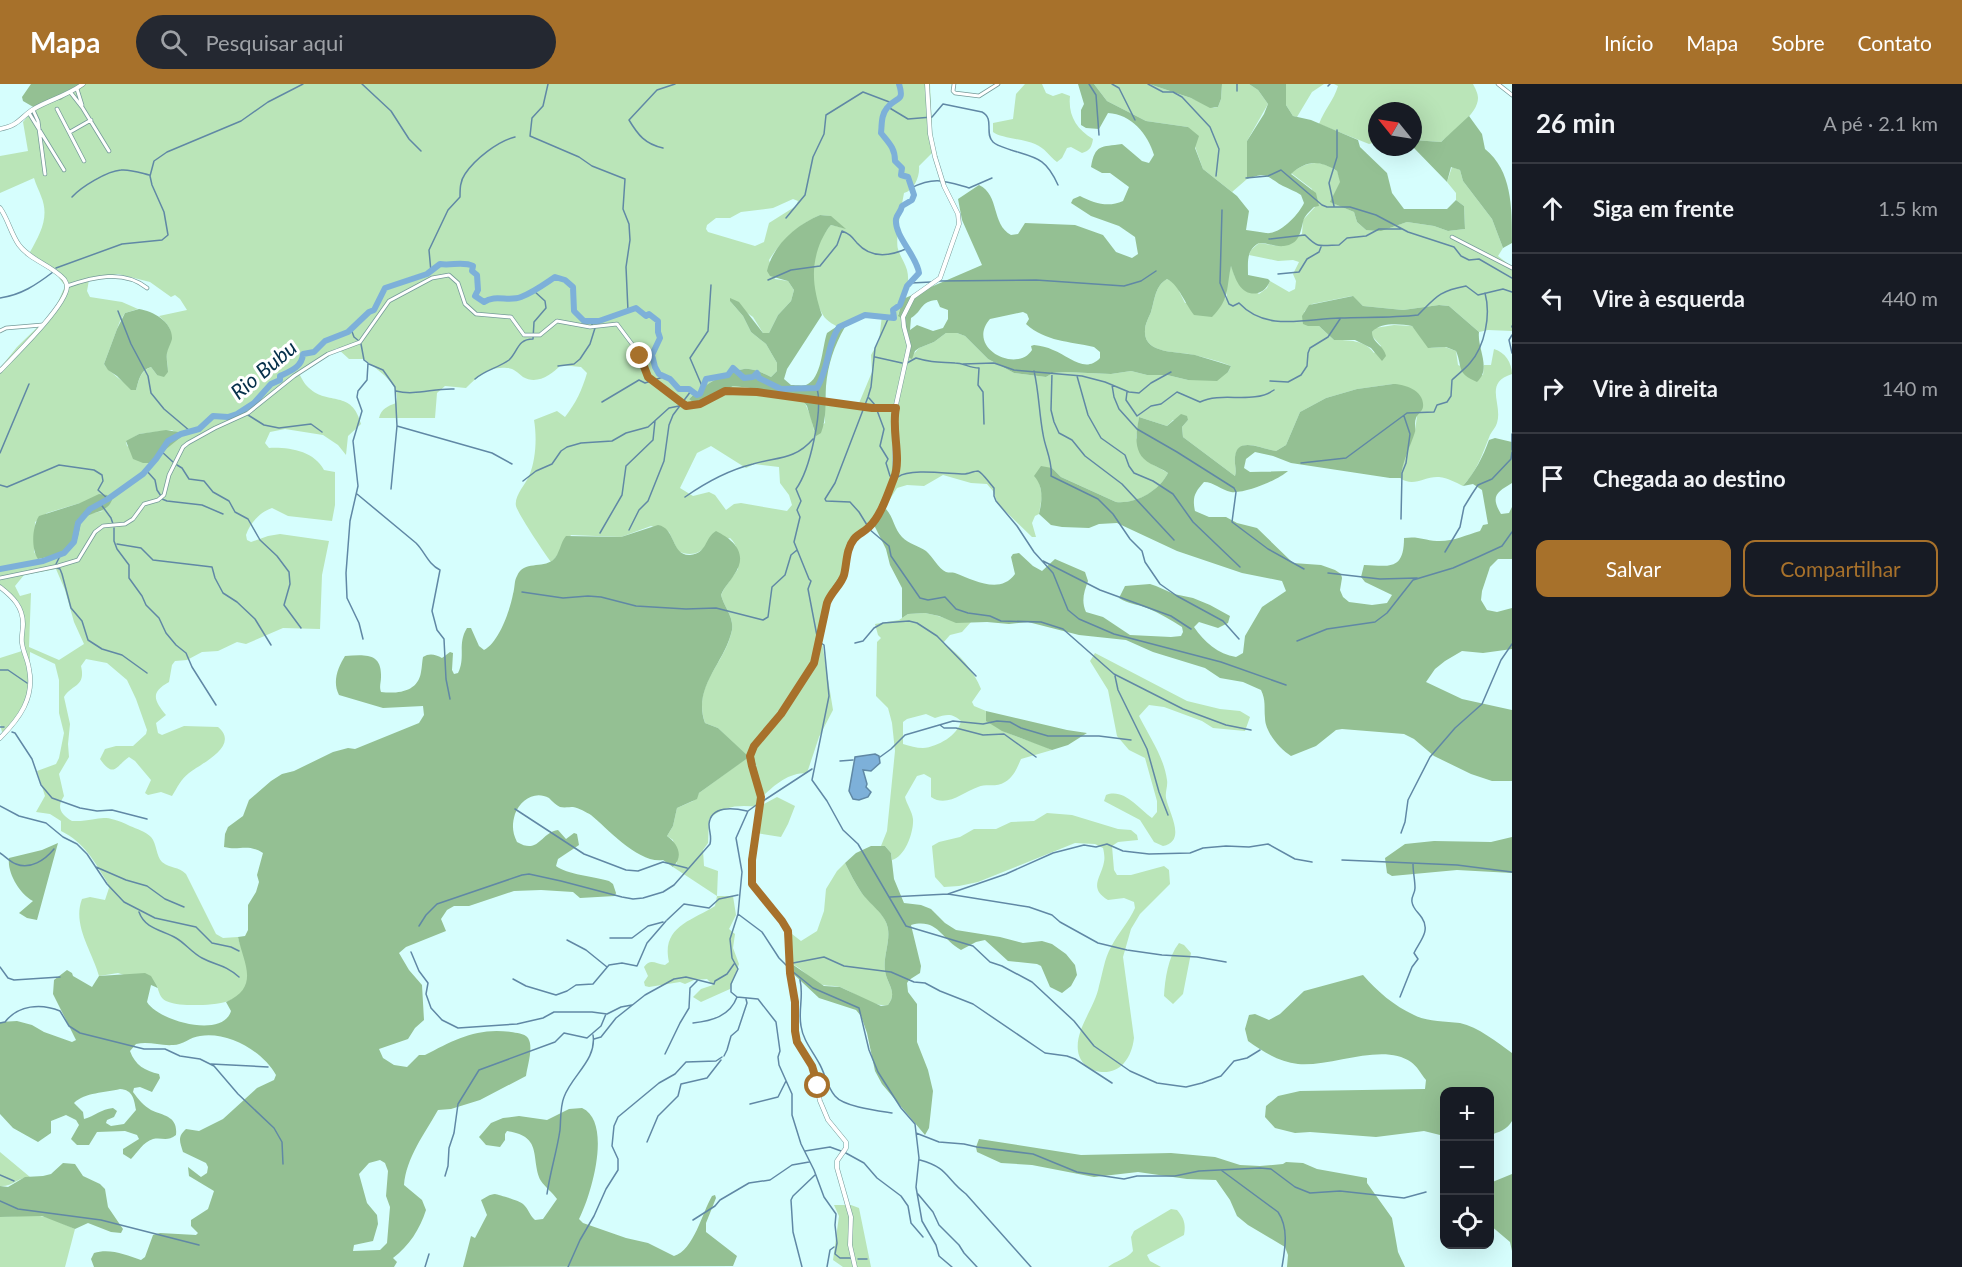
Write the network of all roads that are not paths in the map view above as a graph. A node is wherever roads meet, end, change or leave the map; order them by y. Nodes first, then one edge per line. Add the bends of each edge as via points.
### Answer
1 (83, 84) edge
2 (927, 84) edge
3 (954, 84) edge
4 (998, 84) edge
5 (1498, 84) edge
6 (77, 89) junction
7 (71, 93) junction
8 (1512, 95) edge
9 (82, 107) junction
10 (57, 109) dead end
11 (31, 112) junction
12 (91, 120) junction
13 (39, 127) junction
14 (0, 129) edge
15 (70, 132) junction
16 (109, 151) dead end
17 (84, 161) dead end
18 (64, 170) dead end
19 (45, 174) dead end
20 (0, 208) edge
21 (1452, 237) dead end
22 (1512, 268) edge
23 (67, 286) junction
24 (147, 288) dead end
25 (42, 325) junction
26 (0, 331) edge
27 (0, 370) edge
28 (896, 408) junction
29 (0, 578) edge
30 (0, 587) edge
31 (0, 738) edge
32 (855, 1267) edge

1 - 6 street
2 - 28 street via 935,158 959,224 940,278 913,297 903,317 909,356
3 - 4 street via 955,93 976,97
5 - 8 street
6 - 7 street
6 - 9 street
7 - 9 street
7 - 11 street
9 - 12 street
10 - 15 street
11 - 13 street
11 - 14 street via 15,125
12 - 15 street
12 - 16 street
13 - 18 street
13 - 19 street
15 - 17 street
20 - 23 street via 20,246 59,274
21 - 22 street
23 - 24 street via 119,276
23 - 25 street via 61,302
25 - 26 street
25 - 27 street
28 - 29 street via 725,391 700,404 686,406 648,377 640,356 617,324 590,327 557,321 540,335 524,335 511,317 476,314 465,304 458,283 449,275 432,278 389,301 360,342 328,354 248,413 188,443 169,475 164,495 140,507 125,525 103,526 95,532 78,560
28 - 32 street via 895,476 877,517 849,546 843,576 827,603 810,672 750,756 761,800 752,884 788,931 797,1042 812,1066 828,1120 846,1142 837,1168 851,1217 850,1245
30 - 31 street via 21,609 22,641 31,681 26,704

